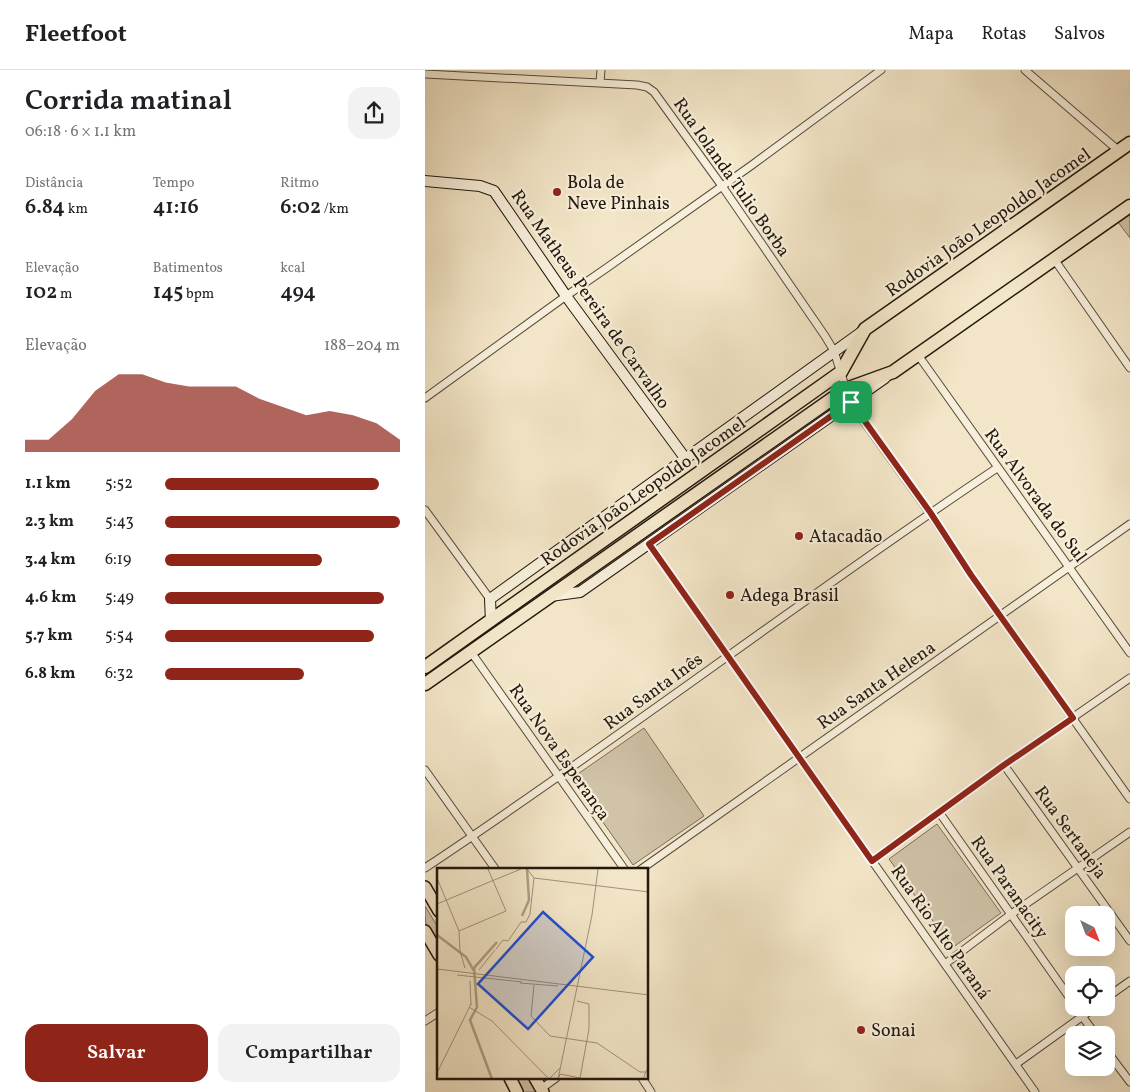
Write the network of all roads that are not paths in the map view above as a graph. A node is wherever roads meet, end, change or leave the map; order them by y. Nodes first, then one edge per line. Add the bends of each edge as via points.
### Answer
1 (601, 70) edge
2 (881, 70) edge
3 (1025, 70) edge
4 (425, 74) edge
5 (600, 82) junction
6 (1130, 143) edge
7 (1119, 151) junction
8 (425, 182) edge
9 (722, 186) junction
10 (1130, 206) edge
11 (1054, 259) junction
12 (565, 296) junction
13 (865, 329) junction
14 (834, 351) junction
15 (918, 355) junction
16 (1130, 368) edge
17 (841, 372) junction
18 (893, 372) junction
19 (846, 389) junction
20 (425, 398) edge
21 (851, 402) junction
22 (685, 458) junction
23 (997, 468) junction
24 (425, 510) edge
25 (930, 512) junction
26 (1130, 524) edge
27 (649, 544) junction
28 (1070, 567) junction
29 (549, 597) junction
30 (490, 599) junction
31 (1001, 615) junction
32 (491, 620) junction
33 (471, 652) junction
34 (1130, 653) edge
35 (727, 656) junction
36 (425, 667) edge
37 (1130, 678) edge
38 (425, 684) edge
39 (1073, 718) junction
40 (799, 757) junction
41 (1004, 765) junction
42 (425, 770) edge
43 (559, 777) junction
44 (1130, 799) edge
45 (939, 812) junction
46 (1130, 832) edge
47 (472, 837) junction
48 (872, 861) junction
49 (1077, 867) junction
50 (425, 868) edge
51 (495, 868) edge
52 (624, 868) edge
53 (643, 868) edge
54 (426, 890) edge
55 (437, 908) edge
56 (1010, 915) junction
57 (425, 932) edge
58 (1130, 941) edge
59 (437, 952) edge
60 (945, 964) junction
61 (1130, 982) edge
62 (1065, 991) edge
63 (1115, 992) edge
64 (437, 1013) edge
65 (1082, 1016) joint
66 (425, 1021) edge
67 (1089, 1026) edge
68 (1115, 1062) edge
69 (1016, 1064) junction
70 (510, 1080) edge
71 (552, 1080) edge
72 (643, 1080) edge
73 (1130, 1082) edge
74 (540, 1086) edge
75 (517, 1092) edge
76 (651, 1092) edge
77 (1035, 1092) edge

1 - 5 street
2 - 9 street
3 - 7 street
4 - 5 street, Rua Iolanda Tulio Borba
5 - 9 street, Rua Iolanda Tulio Borba via 637,85 654,92
6 - 7 highway, Rodovia João Leopoldo Jacomel
7 - 13 highway, Rodovia João Leopoldo Jacomel
8 - 12 street, Rua Matheus Pereira de Carvalho via 480,186 494,191
9 - 12 street
9 - 14 street, Rua Iolanda Tulio Borba
10 - 11 highway, Rodovia João Leopoldo Jacomel
11 - 15 highway, Rodovia João Leopoldo Jacomel
11 - 16 street
12 - 20 street
12 - 22 street, Rua Matheus Pereira de Carvalho
13 - 14 street, Rodovia João Leopoldo Jacomel
13 - 17 highway, Rodovia João Leopoldo Jacomel
14 - 17 street, Rua Iolanda Tulio Borba
14 - 22 street, Rodovia João Leopoldo Jacomel
15 - 18 highway, Rodovia João Leopoldo Jacomel
15 - 23 street, Rua Alvorada do Sul
17 - 19 street, Rua Iolanda Tulio Borba
17 - 32 highway, Rodovia João Leopoldo Jacomel
18 - 19 highway, Rodovia João Leopoldo Jacomel
18 - 21 street, Rodovia João Leopoldo Jacomel
19 - 21 street, Rua Iolanda Tulio Borba
19 - 29 highway, Rodovia João Leopoldo Jacomel
21 - 25 street, Rua Iolanda Tulio Borba
21 - 27 street, Rodovia João Leopoldo Jacomel
22 - 30 street, Rodovia João Leopoldo Jacomel
23 - 25 street, Rua Santa Inês
23 - 28 street, Rua Alvorada do Sul
24 - 30 street
25 - 31 street, Rua Iolanda Tulio Borba
25 - 35 street, Rua Santa Inês
26 - 28 street, Rua Santa Helena
27 - 29 street, Rodovia João Leopoldo Jacomel via 580,592
27 - 35 street, Rua Rio Alto Paraná
28 - 31 street, Rua Santa Helena
28 - 34 street, Rua Alvorada do Sul
29 - 33 highway, Rodovia João Leopoldo Jacomel
30 - 32 street
31 - 39 street, Rua Iolanda Tulio Borba
31 - 40 street, Rua Santa Helena
32 - 36 highway, Rodovia João Leopoldo Jacomel
33 - 38 highway, Rodovia João Leopoldo Jacomel
33 - 43 street, Rua Nova Esperança
35 - 40 street, Rua Rio Alto Paraná
35 - 43 street, Rua Santa Inês
37 - 39 street
39 - 41 street
39 - 44 street, Rua Iolanda Tulio Borba
40 - 48 street, Rua Rio Alto Paraná
40 - 53 street, Rua Santa Helena
41 - 45 street
41 - 49 street, Rua Sertaneja
42 - 47 street
43 - 47 street, Rua Santa Inês
43 - 52 street, Rua Nova Esperança
45 - 48 street
45 - 56 street, Rua Paranacity
46 - 49 street
47 - 50 street, Rua Santa Inês
47 - 51 street
48 - 60 street, Rua Rio Alto Paraná
49 - 56 street
49 - 58 street, Rua Sertaneja
54 - 55 main road
56 - 60 street
56 - 62 street, Rua Paranacity
57 - 59 main road
60 - 69 street, Rua Rio Alto Paraná
61 - 63 street
64 - 66 street
65 - 67 street
65 - 69 street
68 - 73 street
69 - 77 street, Rua Rio Alto Paraná
70 - 75 main road
71 - 74 street
72 - 76 street

